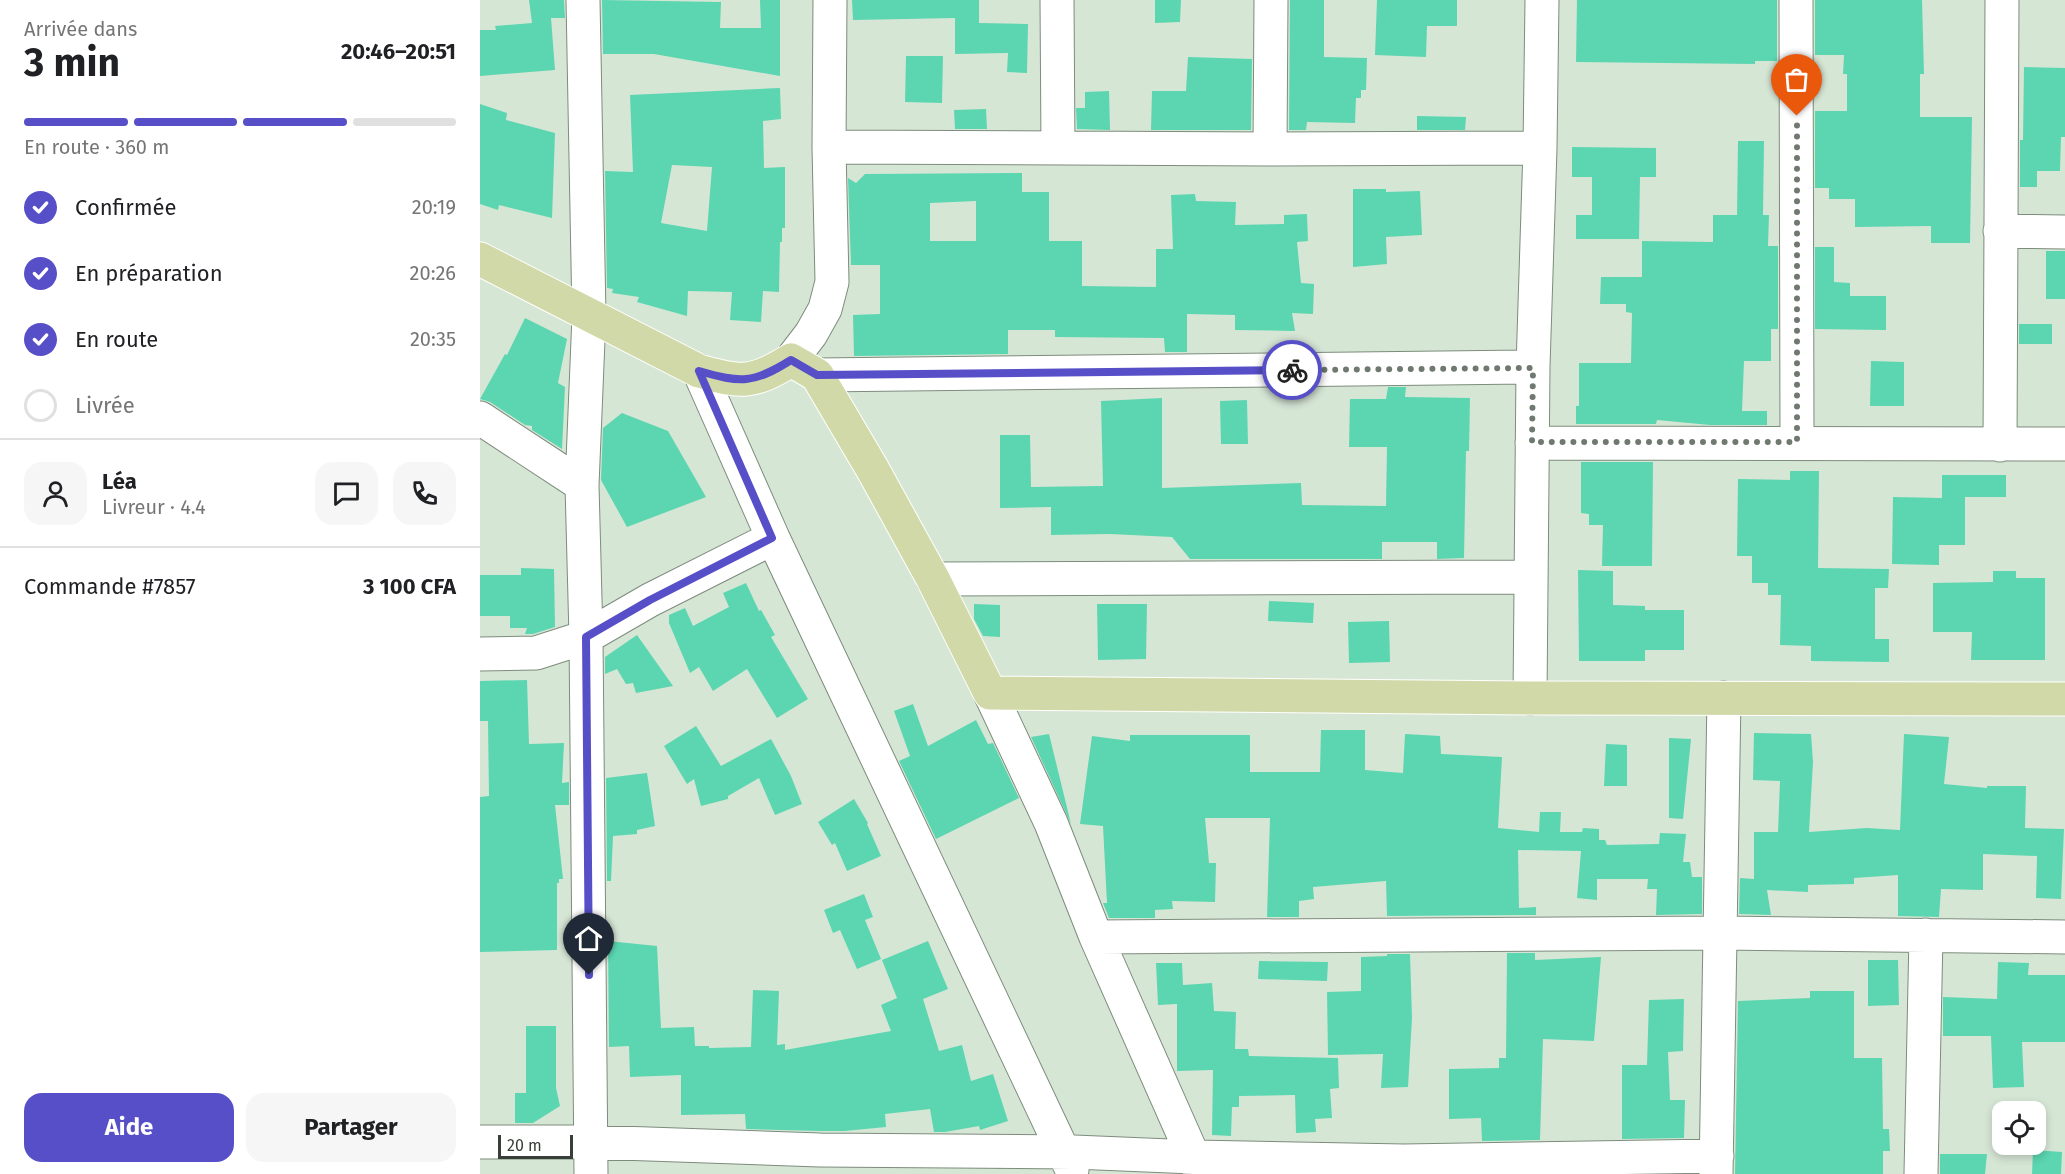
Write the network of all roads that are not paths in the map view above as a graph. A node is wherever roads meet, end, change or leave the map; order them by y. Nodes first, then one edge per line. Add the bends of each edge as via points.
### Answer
1 (583, 0) edge
2 (830, 0) edge
3 (1057, 0) edge
4 (1271, 0) edge
5 (1542, 0) edge
6 (1796, 0) edge
7 (2002, 0) edge
8 (829, 147) junction
9 (1058, 148) junction
10 (1540, 148) junction
11 (1270, 149) junction
12 (2000, 231) junction
13 (2065, 232) edge
14 (480, 259) edge
15 (588, 316) junction
16 (804, 368) junction
17 (1533, 368) junction
18 (699, 371) junction
19 (480, 417) edge
20 (1532, 442) junction
21 (1797, 442) junction
22 (2065, 444) edge
23 (2000, 445) junction
24 (582, 485) junction
25 (772, 538) junction
26 (1531, 577) junction
27 (933, 579) junction
28 (586, 637) junction
29 (480, 654) edge
30 (990, 693) junction
31 (1530, 698) junction
32 (1724, 698) junction
33 (2065, 699) edge
34 (1721, 933) junction
35 (1926, 935) junction
36 (1096, 937) junction
37 (2065, 937) edge
38 (480, 1142) edge
39 (591, 1158) edge
40 (820, 1162) edge
41 (1069, 1163) edge
42 (1717, 1165) edge
43 (1197, 1166) edge
44 (1404, 1167) edge
45 (1920, 1174) edge

1 - 15 street
2 - 8 street
3 - 9 street
4 - 11 street
5 - 10 street
6 - 21 street
7 - 12 street
8 - 9 street
8 - 16 street via 832,282 825,309 811,334
9 - 11 street
10 - 11 street
10 - 17 street
12 - 13 street
12 - 23 street
14 - 15 main road
15 - 18 main road
15 - 24 street
16 - 17 street
16 - 18 main road via 749,380 729,380
16 - 27 main road via 873,470
17 - 20 street
18 - 25 street
19 - 24 street
20 - 21 street
20 - 26 street
21 - 23 street
22 - 23 street
24 - 28 street
25 - 28 street
25 - 41 street
26 - 27 street
26 - 31 street
27 - 30 main road
28 - 29 street via 536,652
28 - 39 street
30 - 31 main road
30 - 36 street via 1051,823
31 - 32 main road
32 - 33 main road
32 - 34 street
34 - 35 street
34 - 36 street
34 - 42 street
35 - 37 street
35 - 45 street
36 - 43 street
38 - 39 street
39 - 40 street
40 - 41 street
41 - 43 street
42 - 44 street
43 - 44 street

